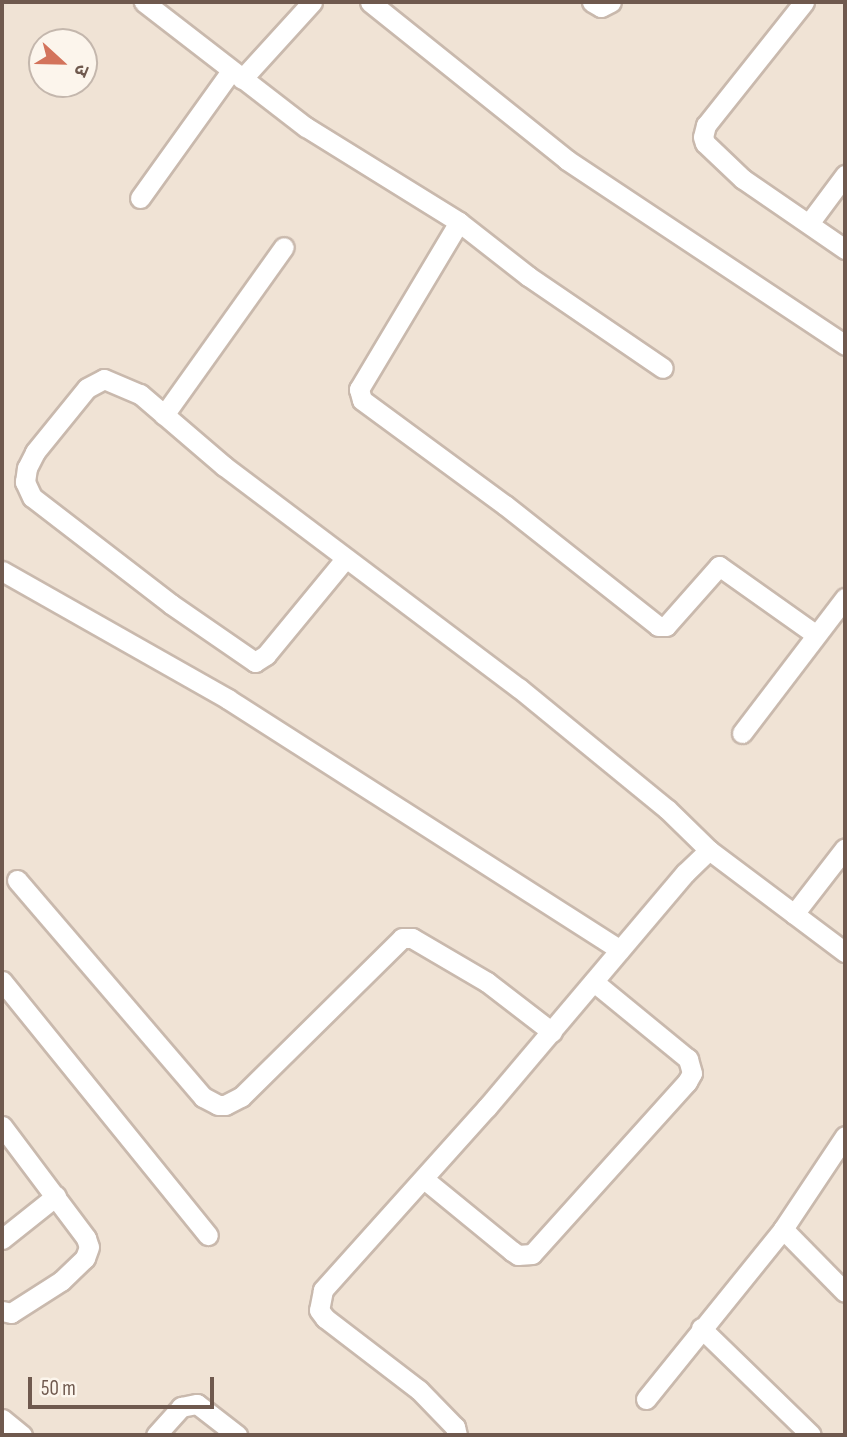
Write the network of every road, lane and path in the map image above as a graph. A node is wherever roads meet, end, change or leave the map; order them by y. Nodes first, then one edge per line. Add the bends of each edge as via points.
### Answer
1 (144, 2) edge
2 (312, 2) edge
3 (370, 2) edge
4 (592, 2) edge
5 (611, 2) edge
6 (804, 2) edge
7 (236, 75) junction
8 (845, 176) edge
9 (140, 198) dead end
10 (459, 222) junction
11 (810, 222) junction
12 (284, 247) dead end
13 (845, 249) edge
14 (845, 345) edge
15 (663, 368) dead end
16 (164, 415) junction
17 (345, 559) junction
18 (2, 571) edge
19 (845, 598) edge
20 (815, 634) junction
21 (742, 733) dead end
22 (845, 848) edge
23 (709, 850) junction
24 (17, 880) dead end
25 (794, 914) junction
26 (620, 950) junction
27 (845, 952) edge
28 (2, 981) edge
29 (594, 982) junction
30 (552, 1032) junction
31 (3, 1130) edge
32 (845, 1136) edge
33 (424, 1179) junction
34 (56, 1196) junction
35 (783, 1230) junction
36 (208, 1234) dead end
37 (2, 1240) edge
38 (845, 1292) edge
39 (2, 1311) edge
40 (701, 1328) junction
41 (646, 1399) dead end
42 (2, 1419) edge
43 (22, 1435) edge
44 (156, 1435) edge
45 (237, 1435) edge
46 (457, 1435) edge
47 (811, 1435) edge

1 - 7 street
2 - 7 street
3 - 14 street via 567,160
4 - 5 street via 601,7
6 - 11 street via 709,121 703,137 743,179
7 - 9 street
7 - 10 street via 306,127
8 - 11 street
10 - 15 street via 528,276
10 - 20 street via 359,389 362,400 505,505 657,626 666,626 719,566
11 - 13 street
12 - 16 street
16 - 17 street
16 - 17 street via 140,394 119,384 104,379 87,388 35,452 24,482 32,497 255,662 266,655
17 - 23 street via 519,688 667,809
18 - 26 street via 228,699
19 - 20 street
20 - 21 street
22 - 25 street
23 - 25 street
23 - 26 street
24 - 30 street via 203,1097 218,1105 241,1097 402,938 412,938 487,982
25 - 27 street
26 - 29 street
28 - 36 street
29 - 30 street
29 - 33 street via 688,1059 692,1073 687,1082 532,1254 512,1251
30 - 33 street
31 - 34 street
32 - 35 street
33 - 46 street via 323,1290 319,1310 419,1390 455,1427
34 - 37 street
34 - 39 street via 86,1238 88,1252 61,1281 11,1313
35 - 38 street
35 - 40 street
40 - 41 street
40 - 47 street
42 - 43 street
44 - 45 street via 181,1407 197,1404

